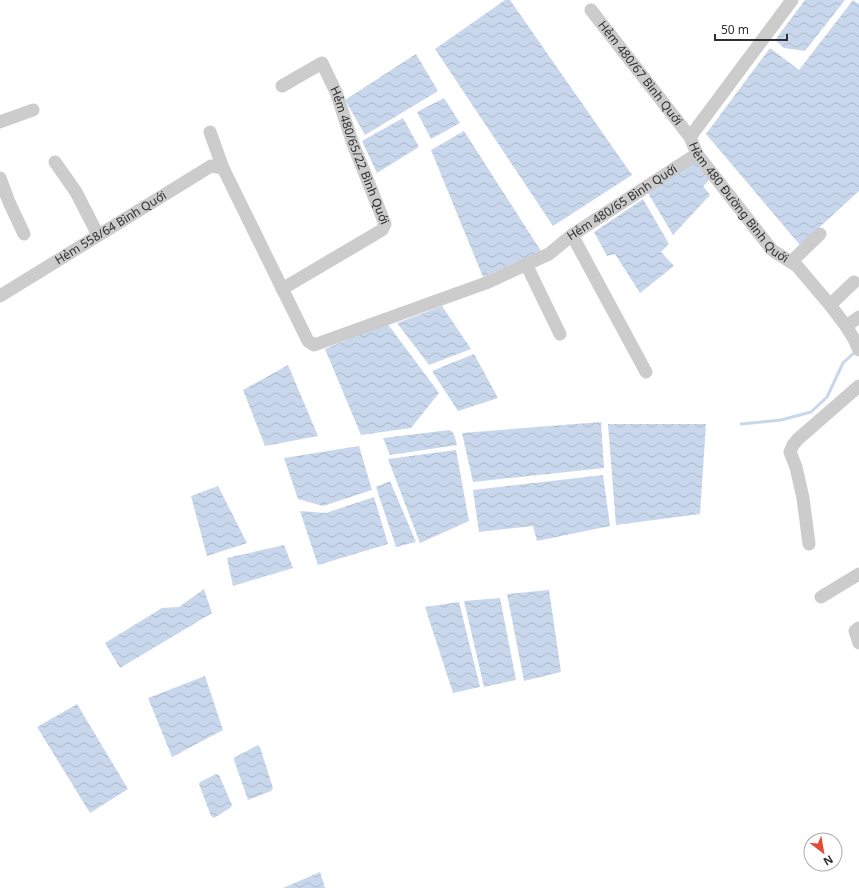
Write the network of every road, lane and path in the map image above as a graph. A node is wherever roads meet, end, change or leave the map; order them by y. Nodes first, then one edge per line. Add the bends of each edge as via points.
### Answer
1 (792, 0) edge
2 (591, 10) dead end
3 (282, 86) dead end
4 (33, 110) dead end
5 (0, 122) edge
6 (210, 132) dead end
7 (690, 137) junction
8 (697, 154) junction
9 (55, 162) dead end
10 (223, 168) junction
11 (0, 178) edge
12 (4, 203) edge
13 (24, 234) dead end
14 (820, 234) dead end
15 (98, 235) junction
16 (572, 235) junction
17 (791, 262) junction
18 (526, 264) junction
19 (854, 282) dead end
20 (282, 289) junction
21 (0, 296) edge
22 (830, 305) junction
23 (859, 317) edge
24 (846, 326) junction
25 (560, 334) dead end
26 (856, 345) edge
27 (646, 372) dead end
28 (859, 386) edge
29 (809, 544) dead end
30 (859, 574) edge
31 (821, 597) dead end
32 (859, 628) edge
33 (859, 643) edge

1 - 7 street, Hẻm 480 Đường Bình Quới
2 - 7 street, Hẻm 480/67 Bình Quới
3 - 20 street, Hẻm 480/65/22 Bình Quới via 322,63 336,92 353,144 385,224 382,230
4 - 5 street
6 - 10 street
7 - 8 street, Hẻm 480 Đường Bình Quới
8 - 16 street, Hẻm 480/65 Bình Quới
8 - 17 street, Hẻm 480 Đường Bình Quới via 772,250
9 - 15 street via 76,192
10 - 15 street, Hẻm 558/64 Bình Quới via 211,166
10 - 20 street
11 - 12 street
12 - 13 street
14 - 17 street
15 - 21 street, Hẻm 558/64 Bình Quới
16 - 18 street, Hẻm 480/65 Bình Quới via 549,254
16 - 27 street
17 - 22 street, Hẻm 480 Đường Bình Quới
18 - 20 street, Hẻm 480/65 Bình Quới via 486,283 314,345 308,341
18 - 25 street
19 - 22 street
22 - 24 street, Hẻm 480 Đường Bình Quới
23 - 24 street
24 - 26 street, Hẻm 480 Đường Bình Quới
28 - 29 street via 798,439 790,452 803,498
30 - 31 street
32 - 33 street via 855,631

